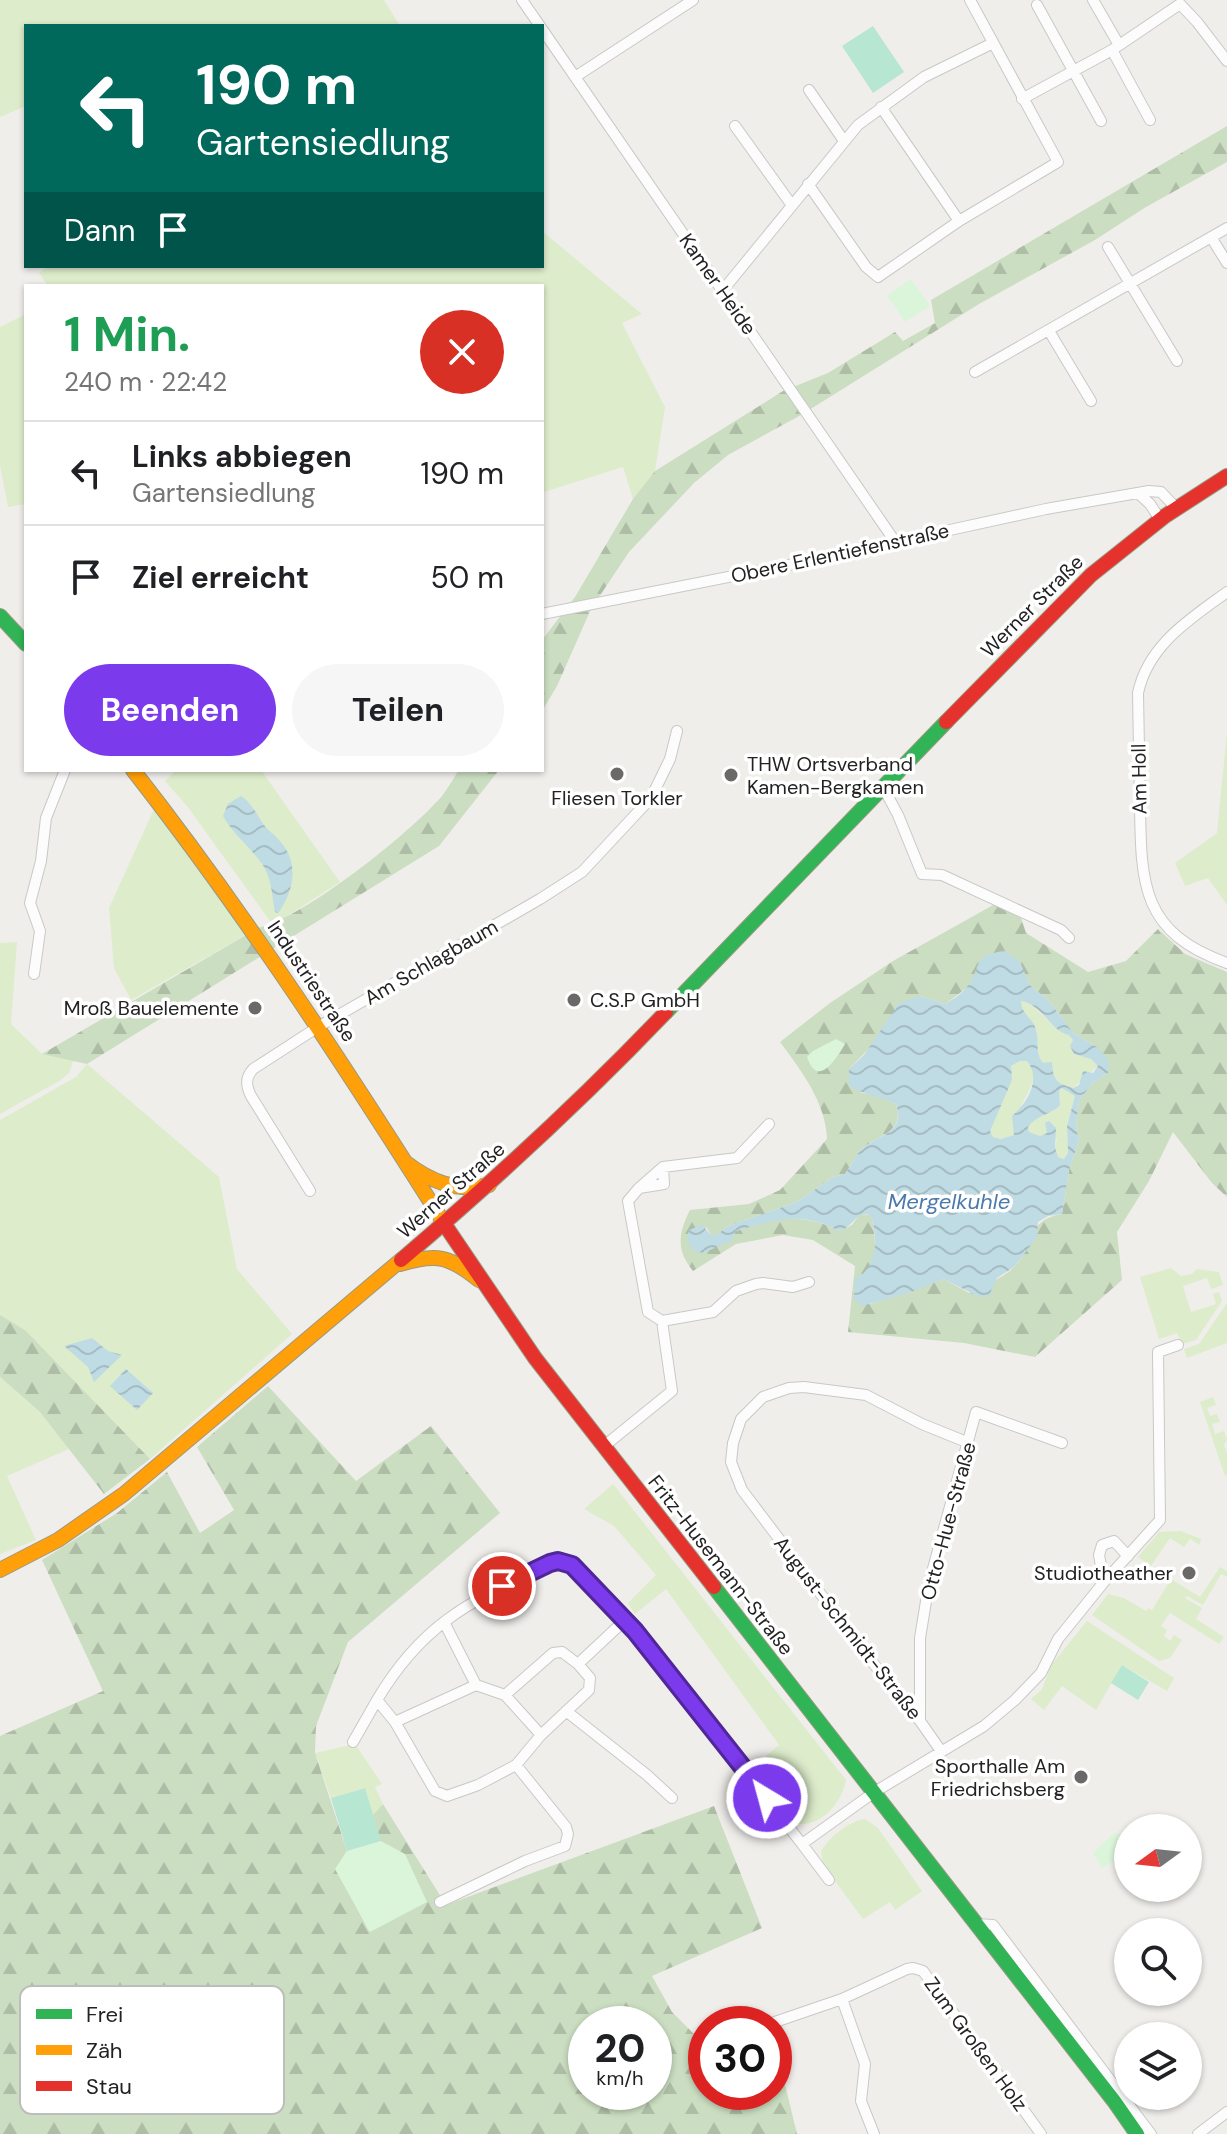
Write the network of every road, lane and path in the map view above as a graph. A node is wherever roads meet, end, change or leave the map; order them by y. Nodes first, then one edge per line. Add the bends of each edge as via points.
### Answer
1 (522, 0) edge
2 (693, 0) edge
3 (970, 0) edge
4 (1093, 0) edge
5 (676, 4) edge
6 (1037, 5) dead end
7 (539, 24) edge
8 (544, 31) edge
9 (993, 43) junction
10 (1115, 47) junction
11 (1227, 61) edge
12 (1074, 71) junction
13 (575, 77) junction
14 (809, 90) dead end
15 (1022, 99) junction
16 (881, 107) junction
17 (1150, 120) dead end
18 (1101, 121) dead end
19 (735, 126) dead end
20 (844, 141) junction
21 (808, 184) junction
22 (791, 204) junction
23 (959, 221) junction
24 (1227, 228) edge
25 (1211, 237) junction
26 (1108, 247) dead end
27 (1227, 263) edge
28 (1130, 283) junction
29 (723, 290) junction
30 (1049, 331) junction
31 (1177, 361) dead end
32 (975, 372) dead end
33 (1091, 401) dead end
34 (1227, 476) edge
35 (1138, 493) junction
36 (1175, 507) junction
37 (1159, 518) junction
38 (894, 540) junction
39 (1227, 592) edge
40 (544, 614) edge
41 (0, 616) edge
42 (24, 642) edge
43 (677, 731) dead end
44 (64, 772) edge
45 (135, 772) edge
46 (883, 787) junction
47 (1069, 938) dead end
48 (1227, 963) edge
49 (34, 974) dead end
50 (318, 1027) junction
51 (769, 1124) dead end
52 (405, 1162) junction
53 (490, 1184) junction
54 (310, 1191) dead end
55 (444, 1224) junction
56 (391, 1268) junction
57 (479, 1280) junction
58 (809, 1282) dead end
59 (662, 1321) junction
60 (1178, 1345) dead end
61 (969, 1443) junction
62 (1062, 1443) dead end
63 (603, 1447) junction
64 (1128, 1556) junction
65 (0, 1570) edge
66 (1104, 1582) junction
67 (625, 1620) junction
68 (444, 1622) junction
69 (578, 1664) junction
70 (476, 1685) junction
71 (505, 1695) junction
72 (377, 1700) junction
73 (566, 1711) junction
74 (920, 1721) junction
75 (395, 1722) junction
76 (541, 1735) junction
77 (353, 1742) dead end
78 (941, 1751) junction
79 (516, 1765) junction
80 (873, 1793) junction
81 (672, 1798) dead end
82 (802, 1844) junction
83 (829, 1880) dead end
84 (440, 1902) dead end
85 (976, 1924) junction
86 (842, 1999) junction
87 (792, 2016) edge
88 (1227, 2112) edge
89 (874, 2134) edge
90 (1041, 2134) edge
91 (1137, 2134) edge
92 (1151, 2134) edge
93 (1198, 2134) edge

1 - 7 street, Kamer Heide
2 - 5 street
3 - 9 street
4 - 10 street
5 - 13 street
6 - 12 street
8 - 13 street, Kamer Heide
9 - 15 street
9 - 16 street via 924,77
10 - 11 street via 1180,4
10 - 12 street
10 - 17 street
12 - 15 street
12 - 18 street
13 - 29 street, Kamer Heide
14 - 20 street
15 - 23 street via 1058,162
16 - 20 street
16 - 23 street
19 - 22 street
20 - 21 street
21 - 22 street
21 - 23 street via 878,277
22 - 29 street
24 - 25 street
25 - 27 street
25 - 28 street
26 - 28 street
28 - 30 street
28 - 31 street
29 - 38 street, Kamer Heide
30 - 32 street
30 - 33 street
34 - 36 main road, Werner Straße
35 - 36 street, Obere Erlentiefenstraße via 1161,492
35 - 37 street
35 - 38 street, Obere Erlentiefenstraße
36 - 37 main road, Werner Straße
37 - 46 main road, Werner Straße via 1072,592
38 - 40 street, Obere Erlentiefenstraße
39 - 48 street, Am Holl via 1159,647 1138,693 1146,890 1173,934
41 - 42 main road
43 - 50 street, Am Schlagbaum via 651,798 582,872
44 - 49 street via 46,818 30,903 40,931
45 - 50 main road, Industriestraße via 242,912
46 - 47 street via 922,874 942,875
46 - 53 main road, Werner Straße via 586,1095
50 - 52 main road, Industriestraße
50 - 54 street, Am Schlagbaum via 253,1069 247,1086
51 - 59 street via 737,1158 663,1167 628,1201 648,1312
52 - 53 main road via 443,1186 473,1189
52 - 55 main road, Industriestraße
53 - 55 main road, Werner Straße
55 - 56 main road, Werner Straße
55 - 57 main road, Fritz-Husemann-Straße
56 - 57 main road via 444,1255
56 - 65 main road, Werner Straße via 124,1494 58,1540
57 - 63 main road, Fritz-Husemann-Straße
58 - 59 street via 793,1287 756,1284 736,1291 713,1312
59 - 63 street via 672,1391
60 - 64 street via 1158,1352 1160,1520
61 - 62 street, Otto-Hue-Straße via 976,1412
61 - 74 street, Otto-Hue-Straße via 929,1583 920,1638
61 - 74 street, August-Schmidt-Straße via 866,1395 804,1387 763,1397 741,1419 733,1443 735,1477 753,1505
63 - 80 main road, Fritz-Husemann-Straße
64 - 66 street
64 - 66 street via 1114,1541 1102,1545
66 - 78 street via 1058,1639 1033,1682 984,1726
67 - 68 street via 572,1565 558,1561 478,1598
67 - 69 street
67 - 82 street
68 - 70 street
68 - 72 street via 411,1650
69 - 71 street via 562,1652 553,1653
69 - 73 street via 591,1686
70 - 71 street
70 - 75 street
71 - 76 street
72 - 75 street
72 - 77 street
73 - 76 street
73 - 81 street
74 - 78 street, August-Schmidt-Straße
75 - 79 street via 442,1796
76 - 79 street
78 - 80 street
79 - 84 street via 566,1827 565,1846
80 - 82 street
80 - 85 main road, Fritz-Husemann-Straße
82 - 83 street
85 - 91 main road, Fritz-Husemann-Straße
85 - 92 street, Fritz-Husemann-Straße via 993,1925
86 - 87 street, Zum Großen Holz
86 - 89 street via 865,2064 861,2101
86 - 90 street, Zum Großen Holz via 907,1969 923,1971
88 - 93 street

